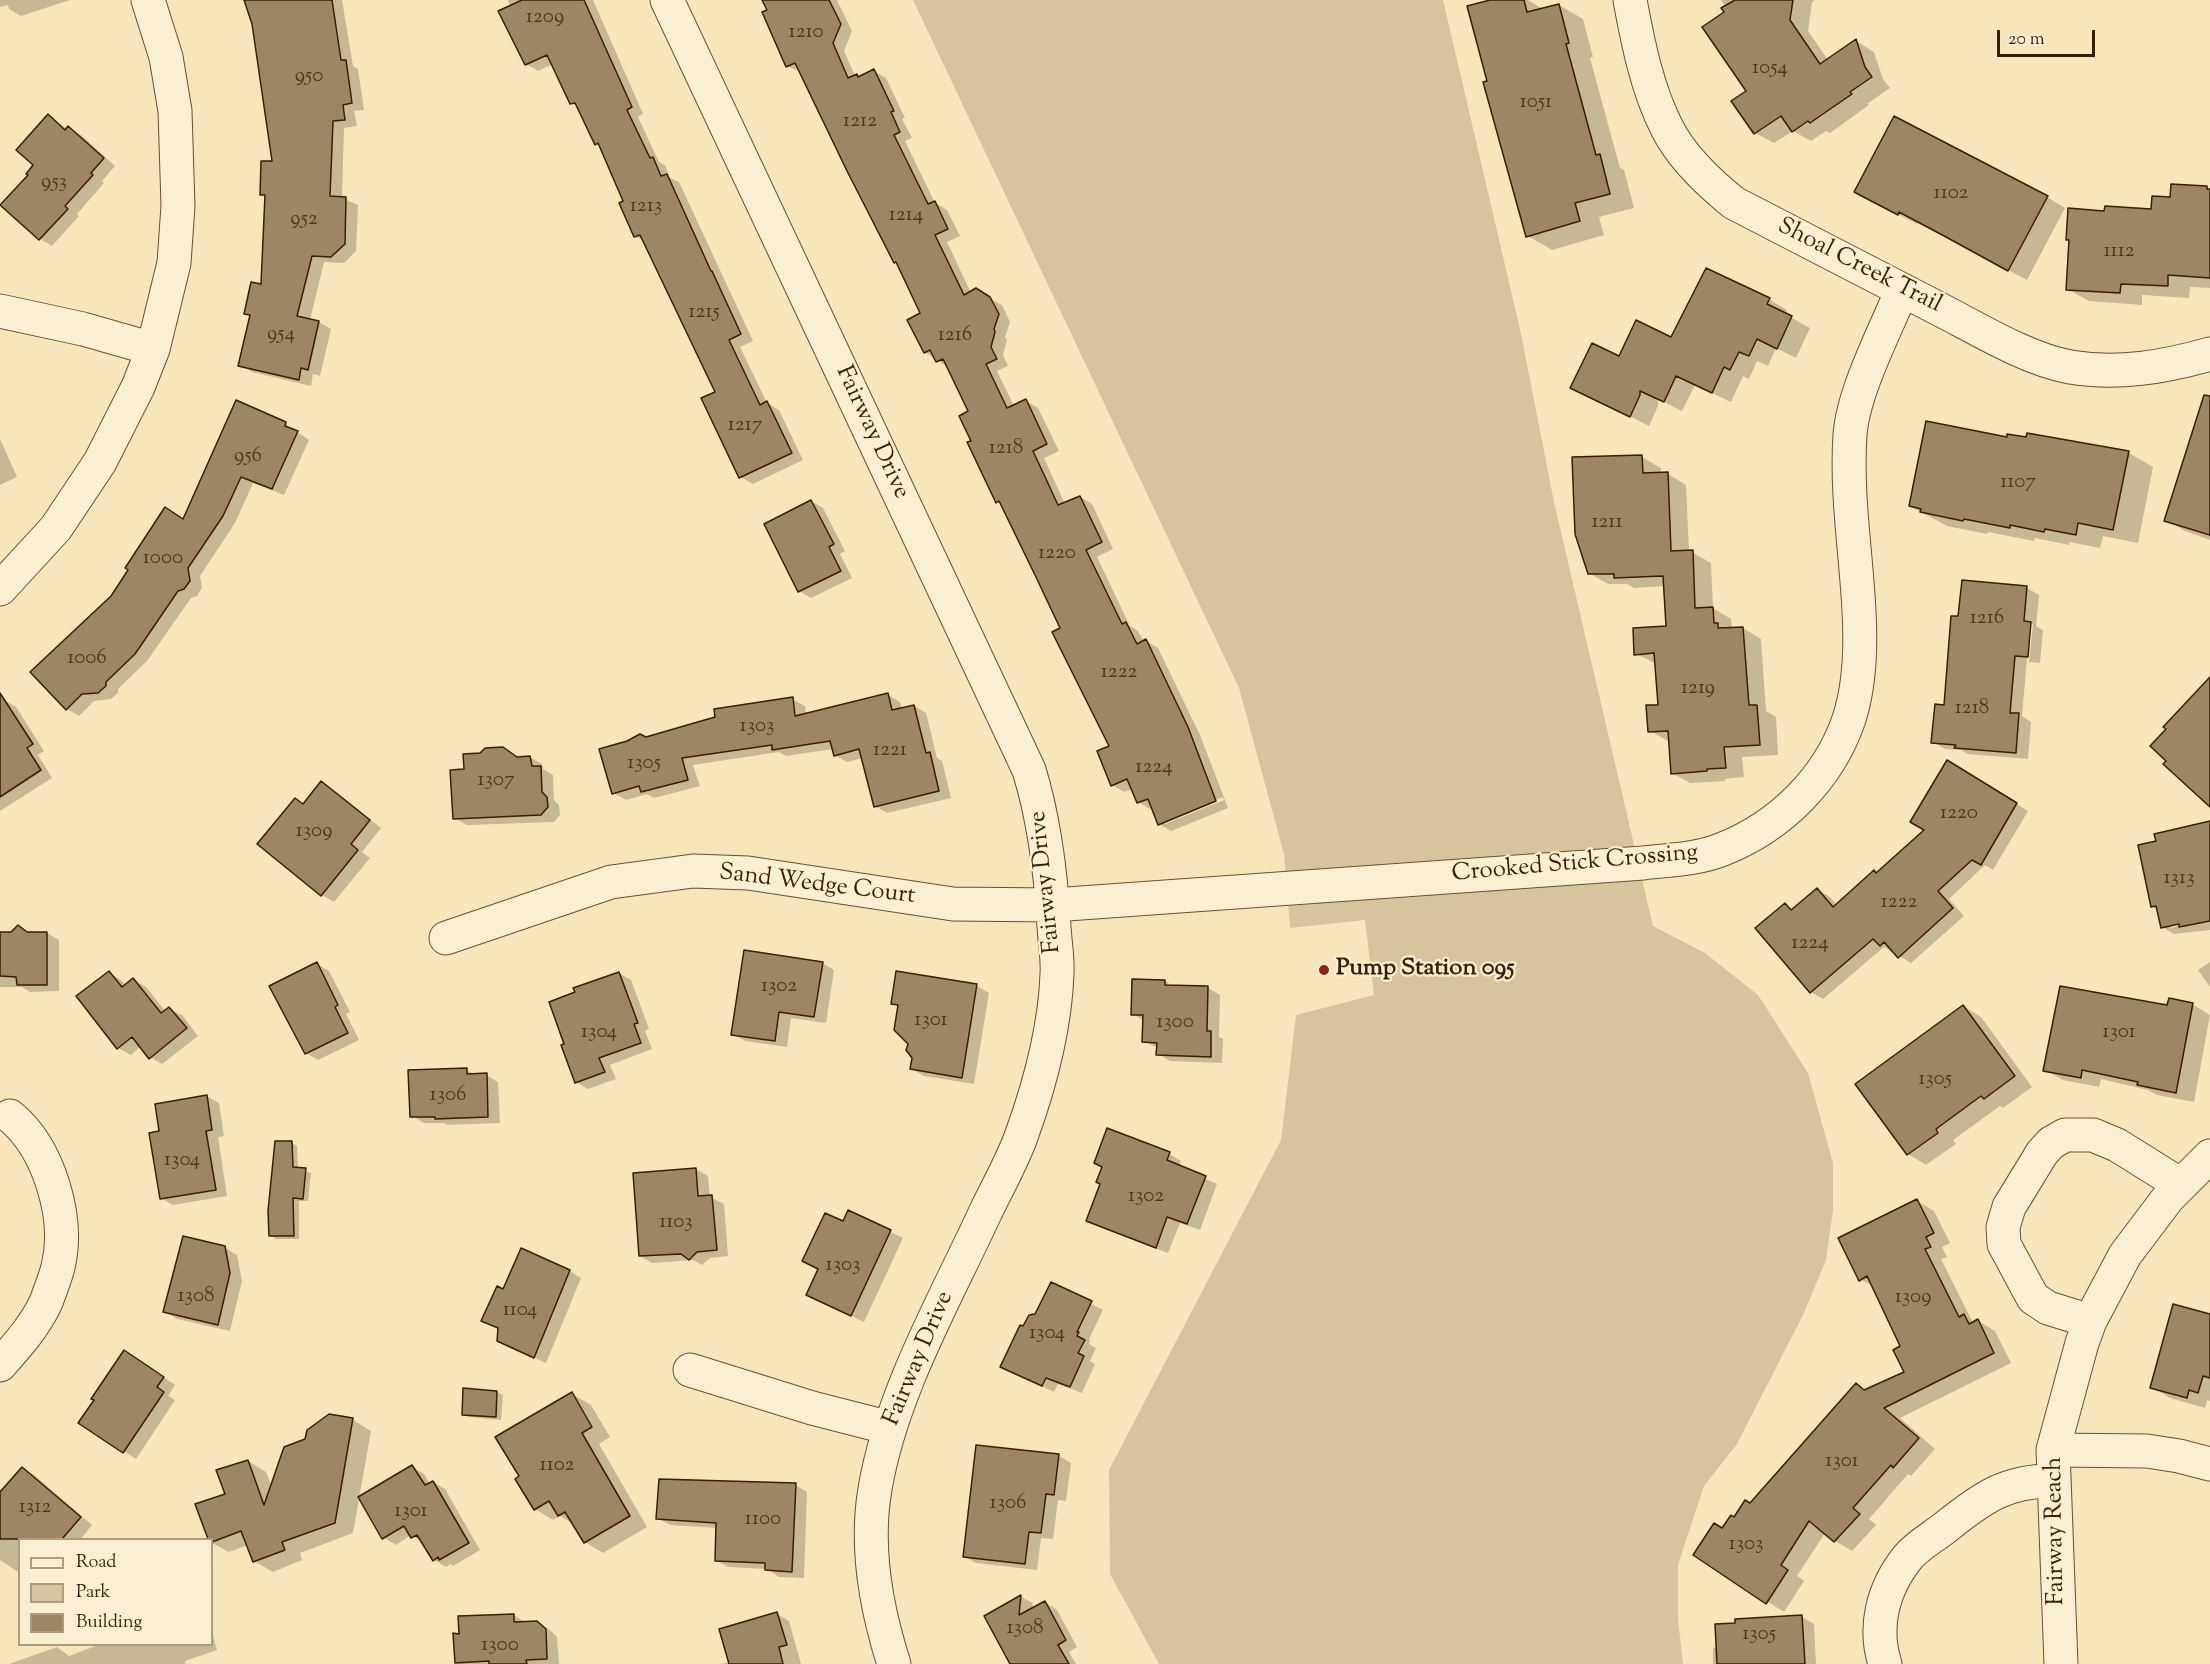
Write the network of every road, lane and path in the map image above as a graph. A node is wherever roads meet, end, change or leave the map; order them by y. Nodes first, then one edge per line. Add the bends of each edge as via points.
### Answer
1 (148, 0) edge
2 (667, 0) edge
3 (1630, 0) edge
4 (1902, 290) junction
5 (0, 311) edge
6 (153, 349) junction
7 (2210, 354) edge
8 (0, 589) edge
9 (1053, 905) junction
10 (446, 938) dead end
11 (10, 1116) dead end
12 (2210, 1156) edge
13 (2181, 1185) junction
14 (2090, 1321) junction
15 (0, 1365) edge
16 (690, 1370) dead end
17 (890, 1428) junction
18 (2210, 1464) edge
19 (2053, 1466) junction
20 (894, 1664) edge
21 (1885, 1664) edge
22 (2061, 1664) edge

1 - 6 street via 166,57 175,111 178,206 174,262
2 - 9 street, Fairway Drive via 1029,770 1047,840
3 - 4 street, Shoal Creek Trail via 1651,91 1667,129 1708,182 1734,203
4 - 7 street, Shoal Creek Trail via 2034,356 2068,366 2135,370
4 - 9 street, Crooked Stick Crossing via 1857,397 1850,432 1848,479 1859,642 1857,683 1849,717 1830,760 1805,793 1773,822 1724,849 1643,863
5 - 6 street
6 - 8 street via 100,462 56,528
9 - 10 street, Sand Wedge Court via 953,904 748,873 693,871 611,882
9 - 17 street, Fairway Drive via 1057,973 1053,1020 1022,1135 913,1367
11 - 15 street via 31,1139 46,1166 58,1201 61,1240 58,1266 46,1302 23,1339
12 - 13 street, Fairway Reach
13 - 14 street, Fairway Reach via 2125,1255
13 - 14 street via 2117,1145 2093,1135 2065,1135 2042,1153 2009,1207 2003,1227 2004,1244 2033,1298 2048,1308
14 - 19 street, Fairway Reach
16 - 17 street
17 - 20 street, Fairway Drive via 874,1490 871,1540 882,1627
18 - 19 street via 2147,1450
19 - 21 street via 2040,1480 1990,1494 1909,1556 1881,1608 1880,1650
19 - 22 street, Fairway Reach

